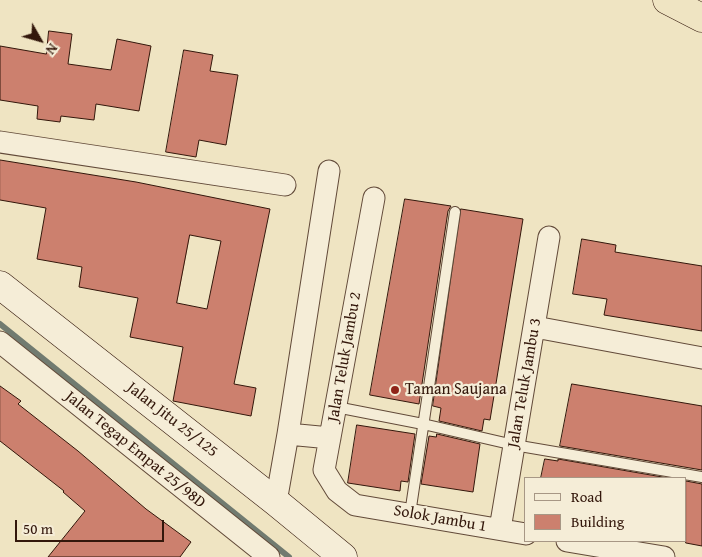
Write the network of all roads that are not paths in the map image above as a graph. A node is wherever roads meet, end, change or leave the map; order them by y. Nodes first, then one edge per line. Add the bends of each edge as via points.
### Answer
1 (667, 0) edge
2 (702, 18) edge
3 (0, 142) edge
4 (329, 171) dead end
5 (285, 186) dead end
6 (374, 198) dead end
7 (454, 212) dead end
8 (549, 236) dead end
9 (0, 285) edge
10 (535, 327) junction
11 (0, 342) edge
12 (702, 358) edge
13 (336, 407) junction
14 (423, 424) junction
15 (288, 434) junction
16 (330, 438) junction
17 (514, 445) junction
18 (702, 477) edge
19 (276, 502) junction
20 (355, 505) joint
21 (410, 514) junction
22 (500, 529) junction
23 (524, 534) edge
24 (578, 547) edge
25 (269, 557) edge
26 (343, 557) edge
27 (664, 557) edge

1 - 2 highway
3 - 5 street
4 - 15 street
6 - 13 street, Jalan Teluk Jambu 2
7 - 14 lane
8 - 10 street, Jalan Teluk Jambu 3
9 - 19 street, Jalan Jitu 25/125
10 - 12 street
10 - 17 street, Jalan Teluk Jambu 3
11 - 25 street, Jalan Tegap Empat 25/98D
13 - 14 lane
13 - 16 street, Jalan Teluk Jambu 2
14 - 17 lane
14 - 21 lane
15 - 16 street
15 - 19 street
16 - 20 street, Jalan Teluk Jambu 2 via 324,470 337,491
17 - 18 lane
17 - 22 street, Jalan Teluk Jambu 3
19 - 26 street, Jalan Jitu 25/125
20 - 21 street, Solok Jambu 1
21 - 22 street, Solok Jambu 1
22 - 23 street, Solok Jambu 1
24 - 27 street

